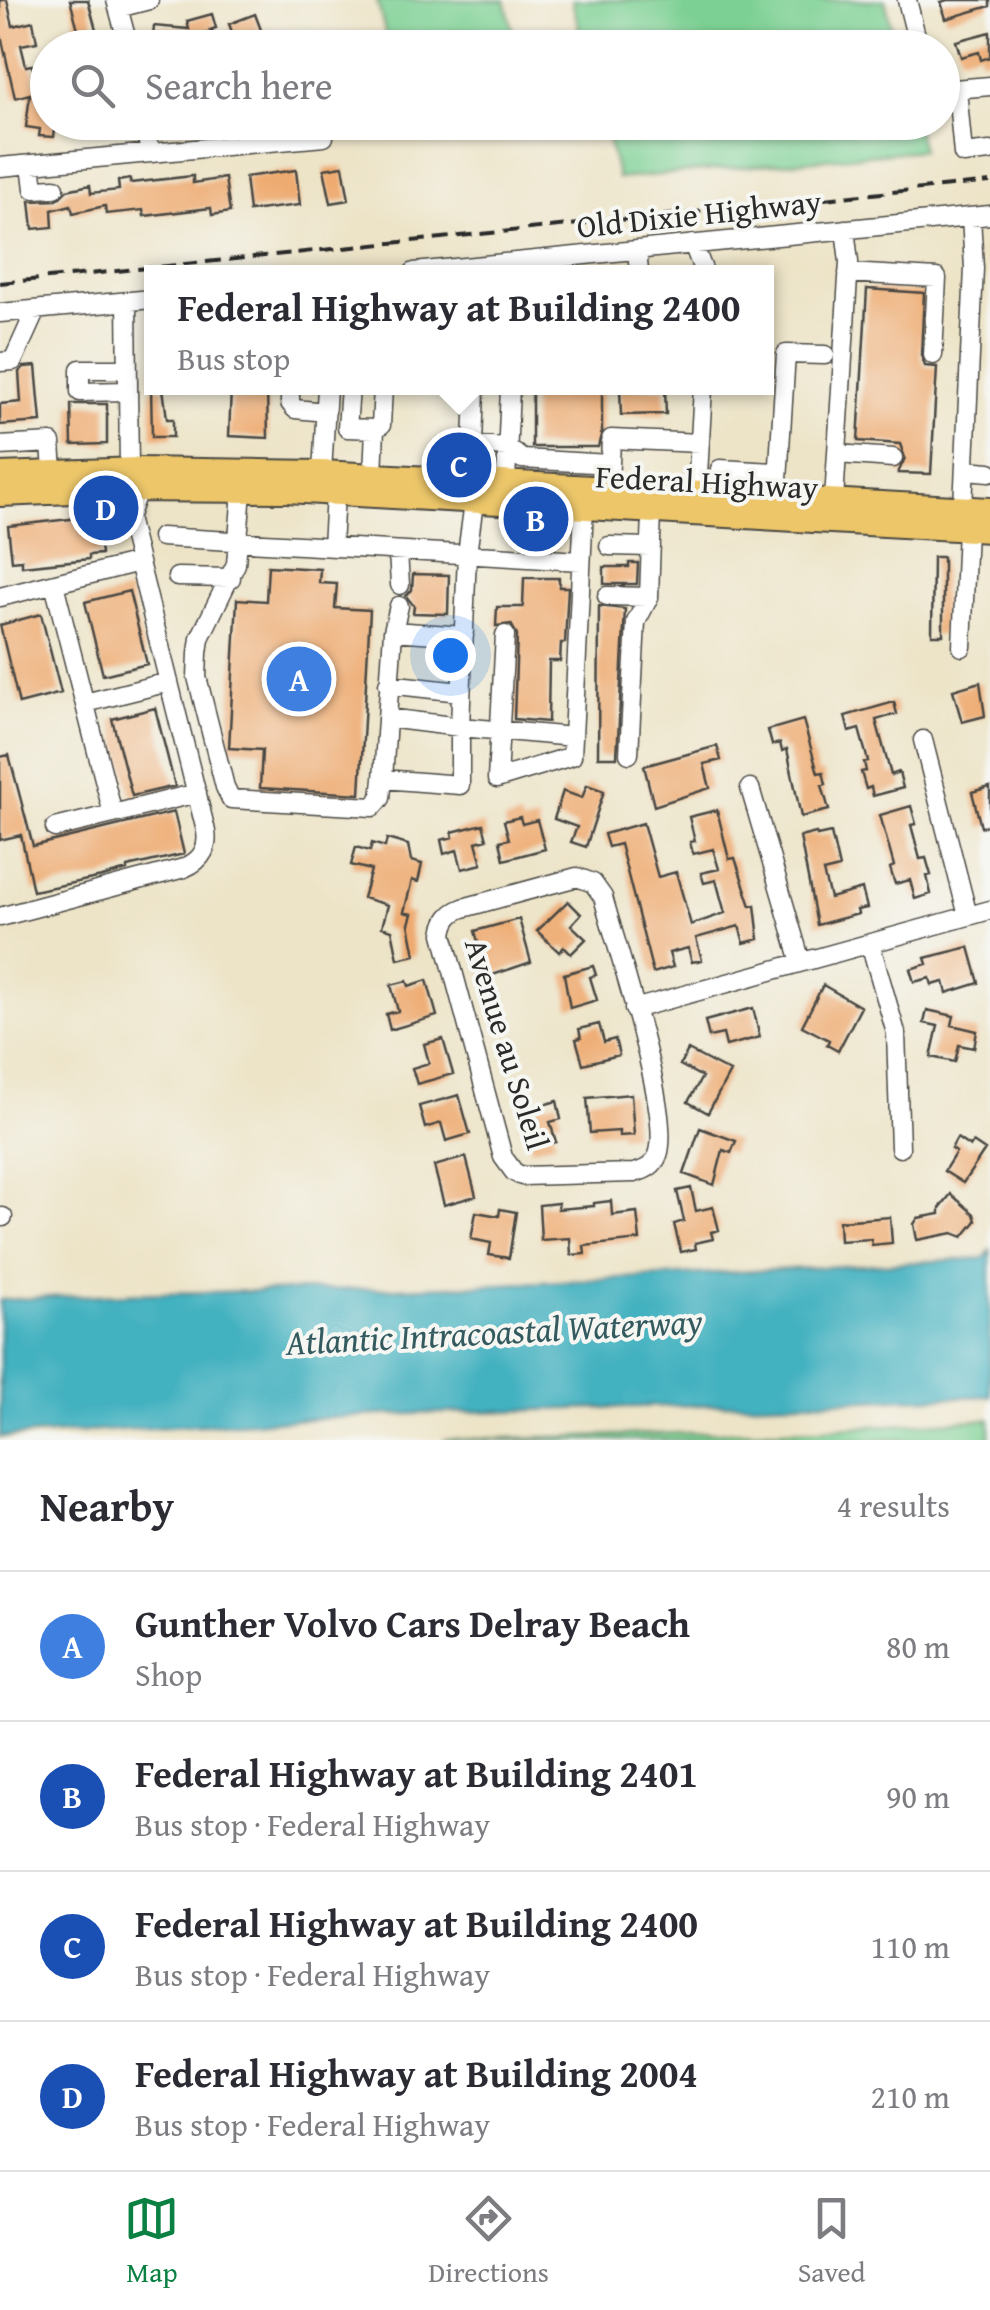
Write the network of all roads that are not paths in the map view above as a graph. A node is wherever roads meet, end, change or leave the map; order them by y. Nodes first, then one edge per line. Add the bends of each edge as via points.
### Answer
1 (149, 0) edge
2 (907, 0) edge
3 (117, 4) edge
4 (124, 30) edge
5 (914, 30) edge
6 (990, 86) edge
7 (960, 89) edge
8 (960, 139) edge
9 (151, 140) edge
10 (155, 140) edge
11 (285, 140) edge
12 (156, 150) junction
13 (990, 151) edge
14 (1, 164) edge
15 (31, 164) junction
16 (55, 188) dead end
17 (980, 216) edge
18 (845, 229) junction
19 (694, 244) junction
20 (636, 250) junction
21 (586, 264) edge
22 (638, 265) edge
23 (702, 265) edge
24 (848, 273) junction
25 (144, 299) edge
26 (126, 301) junction
27 (36, 310) junction
28 (0, 313) edge
29 (774, 353) edge
30 (786, 354) junction
31 (825, 355) dead end
32 (934, 355) dead end
33 (0, 362) edge
34 (128, 369) junction
35 (128, 391) junction
36 (290, 395) edge
37 (327, 395) edge
38 (349, 395) edge
39 (383, 395) edge
40 (476, 395) edge
41 (510, 395) edge
42 (702, 395) edge
43 (326, 412) junction
44 (376, 430) junction
45 (700, 443) junction
46 (0, 446) edge
47 (507, 448) junction
48 (837, 454) junction
49 (892, 458) dead end
50 (720, 469) dead end
51 (965, 470) junction
52 (51, 472) junction
53 (322, 472) junction
54 (776, 472) junction
55 (990, 472) edge
56 (373, 475) junction
57 (609, 476) junction
58 (0, 478) edge
59 (422, 478) junction
60 (134, 480) junction
61 (506, 482) junction
62 (242, 490) junction
63 (286, 491) junction
64 (697, 492) junction
65 (335, 494) junction
66 (0, 495) edge
67 (777, 496) junction
68 (834, 500) junction
69 (474, 502) junction
70 (584, 508) junction
71 (990, 509) edge
72 (652, 512) junction
73 (990, 518) edge
74 (973, 523) edge
75 (161, 537) dead end
76 (240, 541) junction
77 (609, 546) dead end
78 (332, 547) junction
79 (651, 548) junction
80 (398, 552) junction
81 (467, 554) junction
82 (581, 561) junction
83 (139, 562) junction
84 (176, 578) dead end
85 (231, 578) junction
86 (54, 584) junction
87 (400, 585) dead end
88 (607, 596) dead end
89 (0, 598) edge
90 (650, 598) junction
91 (399, 606) dead end
92 (393, 631) junction
93 (505, 635) dead end
94 (464, 636) junction
95 (962, 647) dead end
96 (169, 682) junction
97 (388, 684) junction
98 (460, 692) junction
99 (85, 703) junction
100 (387, 718) junction
101 (460, 727) junction
102 (501, 733) junction
103 (573, 737) junction
104 (923, 740) dead end
105 (629, 754) dead end
106 (383, 779) junction
107 (750, 788) dead end
108 (197, 793) junction
109 (113, 814) junction
110 (55, 828) dead end
111 (990, 910) edge
112 (968, 916) junction
113 (0, 917) edge
114 (870, 943) junction
115 (801, 962) junction
116 (634, 1009) junction
117 (900, 1148) dead end

1 - 3 street
2 - 5 street
3 - 4 street
6 - 7 street
8 - 13 street via 963,154
9 - 12 street
10 - 12 street
11 - 12 street
12 - 15 street
14 - 15 street
15 - 16 street via 34,189
17 - 18 street, Old Dixie Highway
17 - 51 street
18 - 19 street, Old Dixie Highway
18 - 24 street
19 - 20 street, Old Dixie Highway
19 - 23 street
20 - 21 street, Old Dixie Highway
20 - 22 street
24 - 32 street via 938,278
24 - 48 street
25 - 26 street
26 - 27 street
26 - 34 street
27 - 28 street
27 - 33 street via 13,361
29 - 30 street
30 - 31 street
30 - 54 street
34 - 35 street
34 - 35 street via 80,370 80,392
35 - 60 street
36 - 43 street via 295,409
37 - 43 street
38 - 44 street via 347,428
39 - 44 street
40 - 47 street via 472,445
41 - 47 street
42 - 45 street
43 - 53 street
44 - 56 street
45 - 57 street via 611,439
45 - 64 street
46 - 52 street via 51,443
47 - 57 street via 522,458
47 - 61 street
48 - 49 street
48 - 68 street
50 - 54 street
51 - 55 street
51 - 74 street
52 - 58 main road, Federal Highway
52 - 60 main road, Federal Highway
53 - 56 main road, Federal Highway
53 - 60 main road, Federal Highway
53 - 63 main road
54 - 67 street
56 - 59 main road, Federal Highway
57 - 61 main road, Federal Highway
57 - 64 main road, Federal Highway
59 - 61 main road, Federal Highway
59 - 65 main road via 352,482
60 - 62 main road, Federal Highway
60 - 66 main road, Federal Highway
60 - 83 street via 128,518
62 - 63 main road, Federal Highway
62 - 76 street
63 - 65 main road, Federal Highway
64 - 67 main road, Federal Highway
65 - 69 main road, Federal Highway
65 - 78 street
67 - 68 main road, Federal Highway
68 - 74 main road, Federal Highway
69 - 70 main road, Federal Highway
69 - 81 street
70 - 72 main road, Federal Highway
70 - 82 street
71 - 74 main road, Federal Highway
72 - 74 main road, Federal Highway
72 - 79 street
73 - 74 main road
74 - 95 street
75 - 76 street
76 - 78 street
76 - 85 street
77 - 79 street
78 - 80 street
79 - 90 street
80 - 81 street
80 - 87 street
81 - 82 street
81 - 94 street
82 - 103 street
83 - 86 street
83 - 96 street
84 - 85 street
85 - 106 street via 200,638 197,677 227,795 373,808
86 - 89 street
86 - 99 street
88 - 90 street
90 - 105 street via 636,622
91 - 92 street
92 - 94 street
92 - 97 street
93 - 102 street
94 - 98 street
96 - 99 street
96 - 108 street
97 - 98 street
97 - 100 street
98 - 101 street
99 - 109 street
100 - 101 street
100 - 106 street
101 - 102 street
101 - 106 street via 460,785
102 - 103 street
102 - 103 street via 497,778 572,756
104 - 112 street
107 - 115 street
108 - 109 street
108 - 113 street via 208,837 194,864
109 - 110 street
111 - 112 street
112 - 114 street
114 - 115 street
114 - 117 street via 896,1033
115 - 116 street
116 - 116 street, Avenue au Soleil via 659,1099 656,1160 634,1172 522,1176 504,1157 444,925 463,908 585,879 603,898

